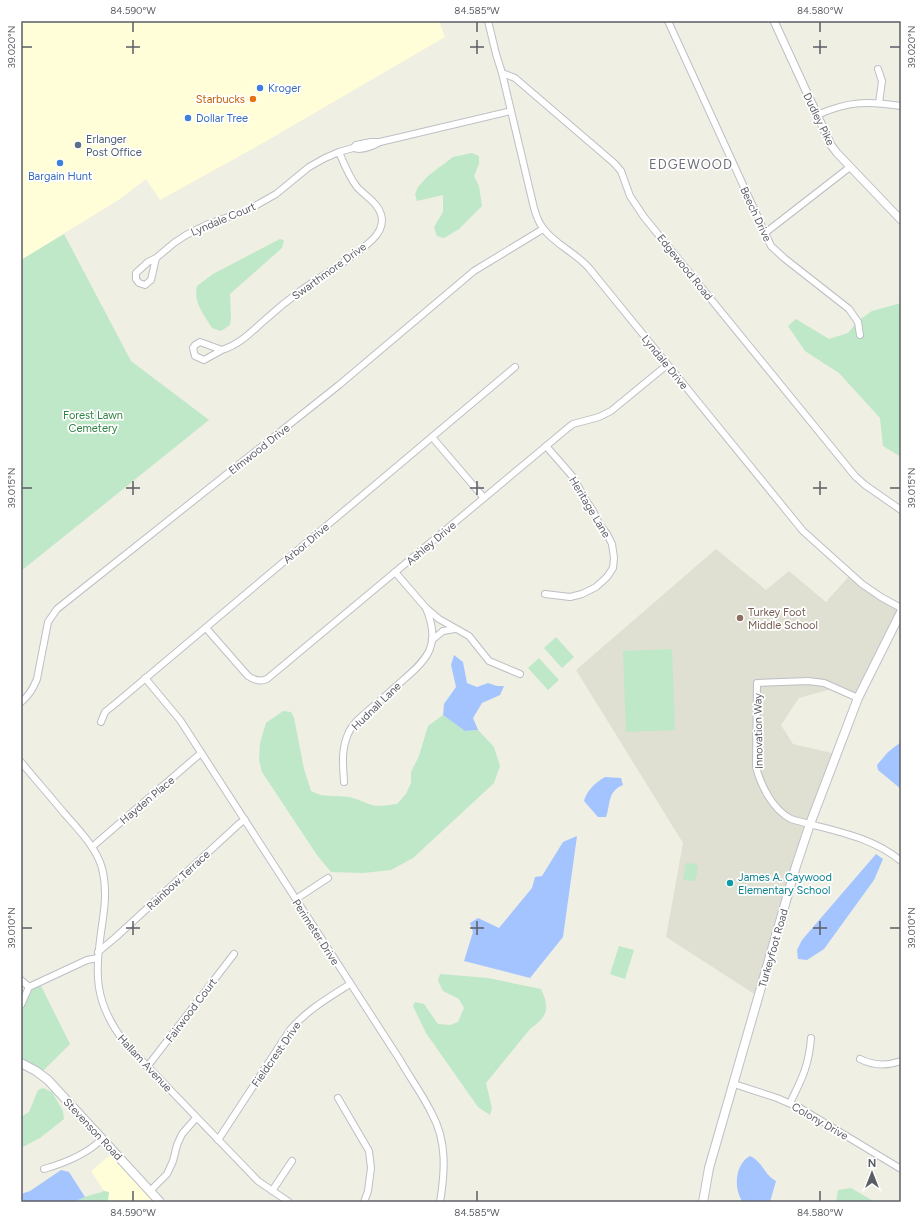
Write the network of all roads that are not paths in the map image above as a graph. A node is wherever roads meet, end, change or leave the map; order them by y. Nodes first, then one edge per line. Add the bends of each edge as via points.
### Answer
1 (488, 21) edge
2 (668, 21) edge
3 (774, 21) edge
4 (878, 69) dead end
5 (502, 73) junction
6 (879, 103) junction
7 (901, 106) edge
8 (511, 111) junction
9 (817, 115) junction
10 (339, 152) junction
11 (850, 167) junction
12 (901, 220) edge
13 (543, 229) junction
14 (765, 232) junction
15 (156, 258) dead end
16 (860, 335) dead end
17 (222, 350) dead end
18 (667, 365) junction
19 (515, 367) dead end
20 (432, 437) junction
21 (546, 446) junction
22 (484, 498) junction
23 (901, 510) edge
24 (395, 572) junction
25 (545, 594) dead end
26 (426, 608) junction
27 (901, 608) edge
28 (901, 612) edge
29 (206, 628) junction
30 (455, 629) junction
31 (432, 640) junction
32 (520, 674) dead end
33 (146, 678) junction
34 (858, 698) junction
35 (21, 702) edge
36 (101, 722) dead end
37 (201, 753) junction
38 (21, 762) edge
39 (344, 782) dead end
40 (245, 820) junction
41 (810, 824) junction
42 (92, 847) junction
43 (901, 861) edge
44 (328, 878) dead end
45 (296, 899) junction
46 (101, 934) junction
47 (112, 940) junction
48 (234, 954) dead end
49 (98, 955) junction
50 (21, 980) edge
51 (350, 984) junction
52 (29, 987) junction
53 (21, 1005) edge
54 (811, 1038) dead end
55 (860, 1059) dead end
56 (901, 1061) edge
57 (21, 1063) edge
58 (147, 1067) junction
59 (734, 1084) junction
60 (338, 1098) dead end
61 (790, 1103) junction
62 (196, 1118) junction
63 (102, 1139) junction
64 (218, 1140) junction
65 (292, 1161) dead end
66 (901, 1169) edge
67 (44, 1170) dead end
68 (272, 1191) junction
69 (155, 1198) edge
70 (289, 1202) edge
71 (364, 1202) edge
72 (440, 1202) edge
73 (703, 1202) edge

1 - 5 street
2 - 14 street, Beech Drive
3 - 9 street, Dudley Pike
4 - 6 street via 882,81
5 - 8 street, Lyndale Drive
5 - 23 street, Edgewood Road via 515,78 614,163 621,172 630,196 644,217 850,470 865,485
6 - 7 street
6 - 9 street via 852,104
8 - 10 street, Lyndale Court via 380,142 356,145
8 - 13 street, Lyndale Drive via 534,208
9 - 11 street, Dudley Pike via 831,144
10 - 15 street, Lyndale Court via 309,167 262,202 198,228
10 - 17 street, Swarthmore Drive via 352,180 380,211 382,222 379,232 332,271 284,304 243,340
11 - 12 street, Dudley Pike
11 - 14 street
13 - 18 street, Lyndale Drive via 585,264
13 - 35 street, Elmwood Drive via 474,272 328,394 57,609 48,622 34,688
14 - 16 street, Beech Drive via 773,249 849,309 858,322
18 - 21 street, Ashley Drive via 611,411 573,424
18 - 27 street, Lyndale Drive via 803,531 862,584
19 - 20 street, Arbor Drive
20 - 22 street
20 - 29 street, Arbor Drive
21 - 22 street, Ashley Drive
21 - 25 street, Heritage Lane via 573,477 607,534 614,558 613,568 605,580 582,594 570,597
22 - 24 street, Ashley Drive
24 - 26 street, Hudnall Lane
24 - 29 street, Ashley Drive via 264,681 248,676
26 - 30 street, Hudnall Lane
26 - 31 street, Hudnall Lane via 433,627
28 - 34 main road, Turkeyfoot Road
29 - 33 street, Arbor Drive
30 - 31 street via 443,631
30 - 32 street, Hudnall Lane via 472,639 489,661
31 - 39 street, Hudnall Lane via 429,653 419,666 364,714 352,728 342,758
33 - 36 street, Arbor Drive via 105,712
33 - 37 street, Perimeter Drive via 180,720
34 - 41 main road, Turkeyfoot Road
34 - 41 street, Innovation Way via 824,683 757,683 756,767 759,779 781,813 791,819
37 - 40 street, Perimeter Drive
37 - 42 street, Hayden Place
38 - 42 street, Hallam Avenue
40 - 45 street, Perimeter Drive
40 - 47 street, Rainbow Terrace
41 - 43 street, Innovation Way via 868,841
41 - 59 main road, Turkeyfoot Road
42 - 46 street, Hallam Avenue via 105,883
44 - 45 street
45 - 51 street, Perimeter Drive
46 - 47 street
46 - 49 street, Hallam Avenue
47 - 49 street, Rainbow Terrace
48 - 58 street, Fairwood Court
49 - 52 street, Rainbow Terrace
49 - 58 street, Hallam Avenue via 99,989 109,1021 124,1043
50 - 52 street
51 - 64 street, Fieldcrest Drive via 298,1020
51 - 72 street, Perimeter Drive via 435,1119 444,1159
52 - 53 street
54 - 61 street via 807,1068
55 - 56 street via 882,1065
57 - 63 main road, Stevenson Road via 48,1080
58 - 62 street, Hallam Avenue
59 - 61 street, Colony Drive
59 - 73 main road, Turkeyfoot Road
60 - 71 street via 369,1151 371,1168
61 - 66 street, Colony Drive
62 - 64 street, Hallam Avenue
62 - 69 street via 182,1134 173,1161
63 - 67 street via 83,1154
63 - 69 main road, Stevenson Road
64 - 68 street, Hallam Avenue via 258,1181
65 - 68 street
68 - 70 street, Hallam Avenue

